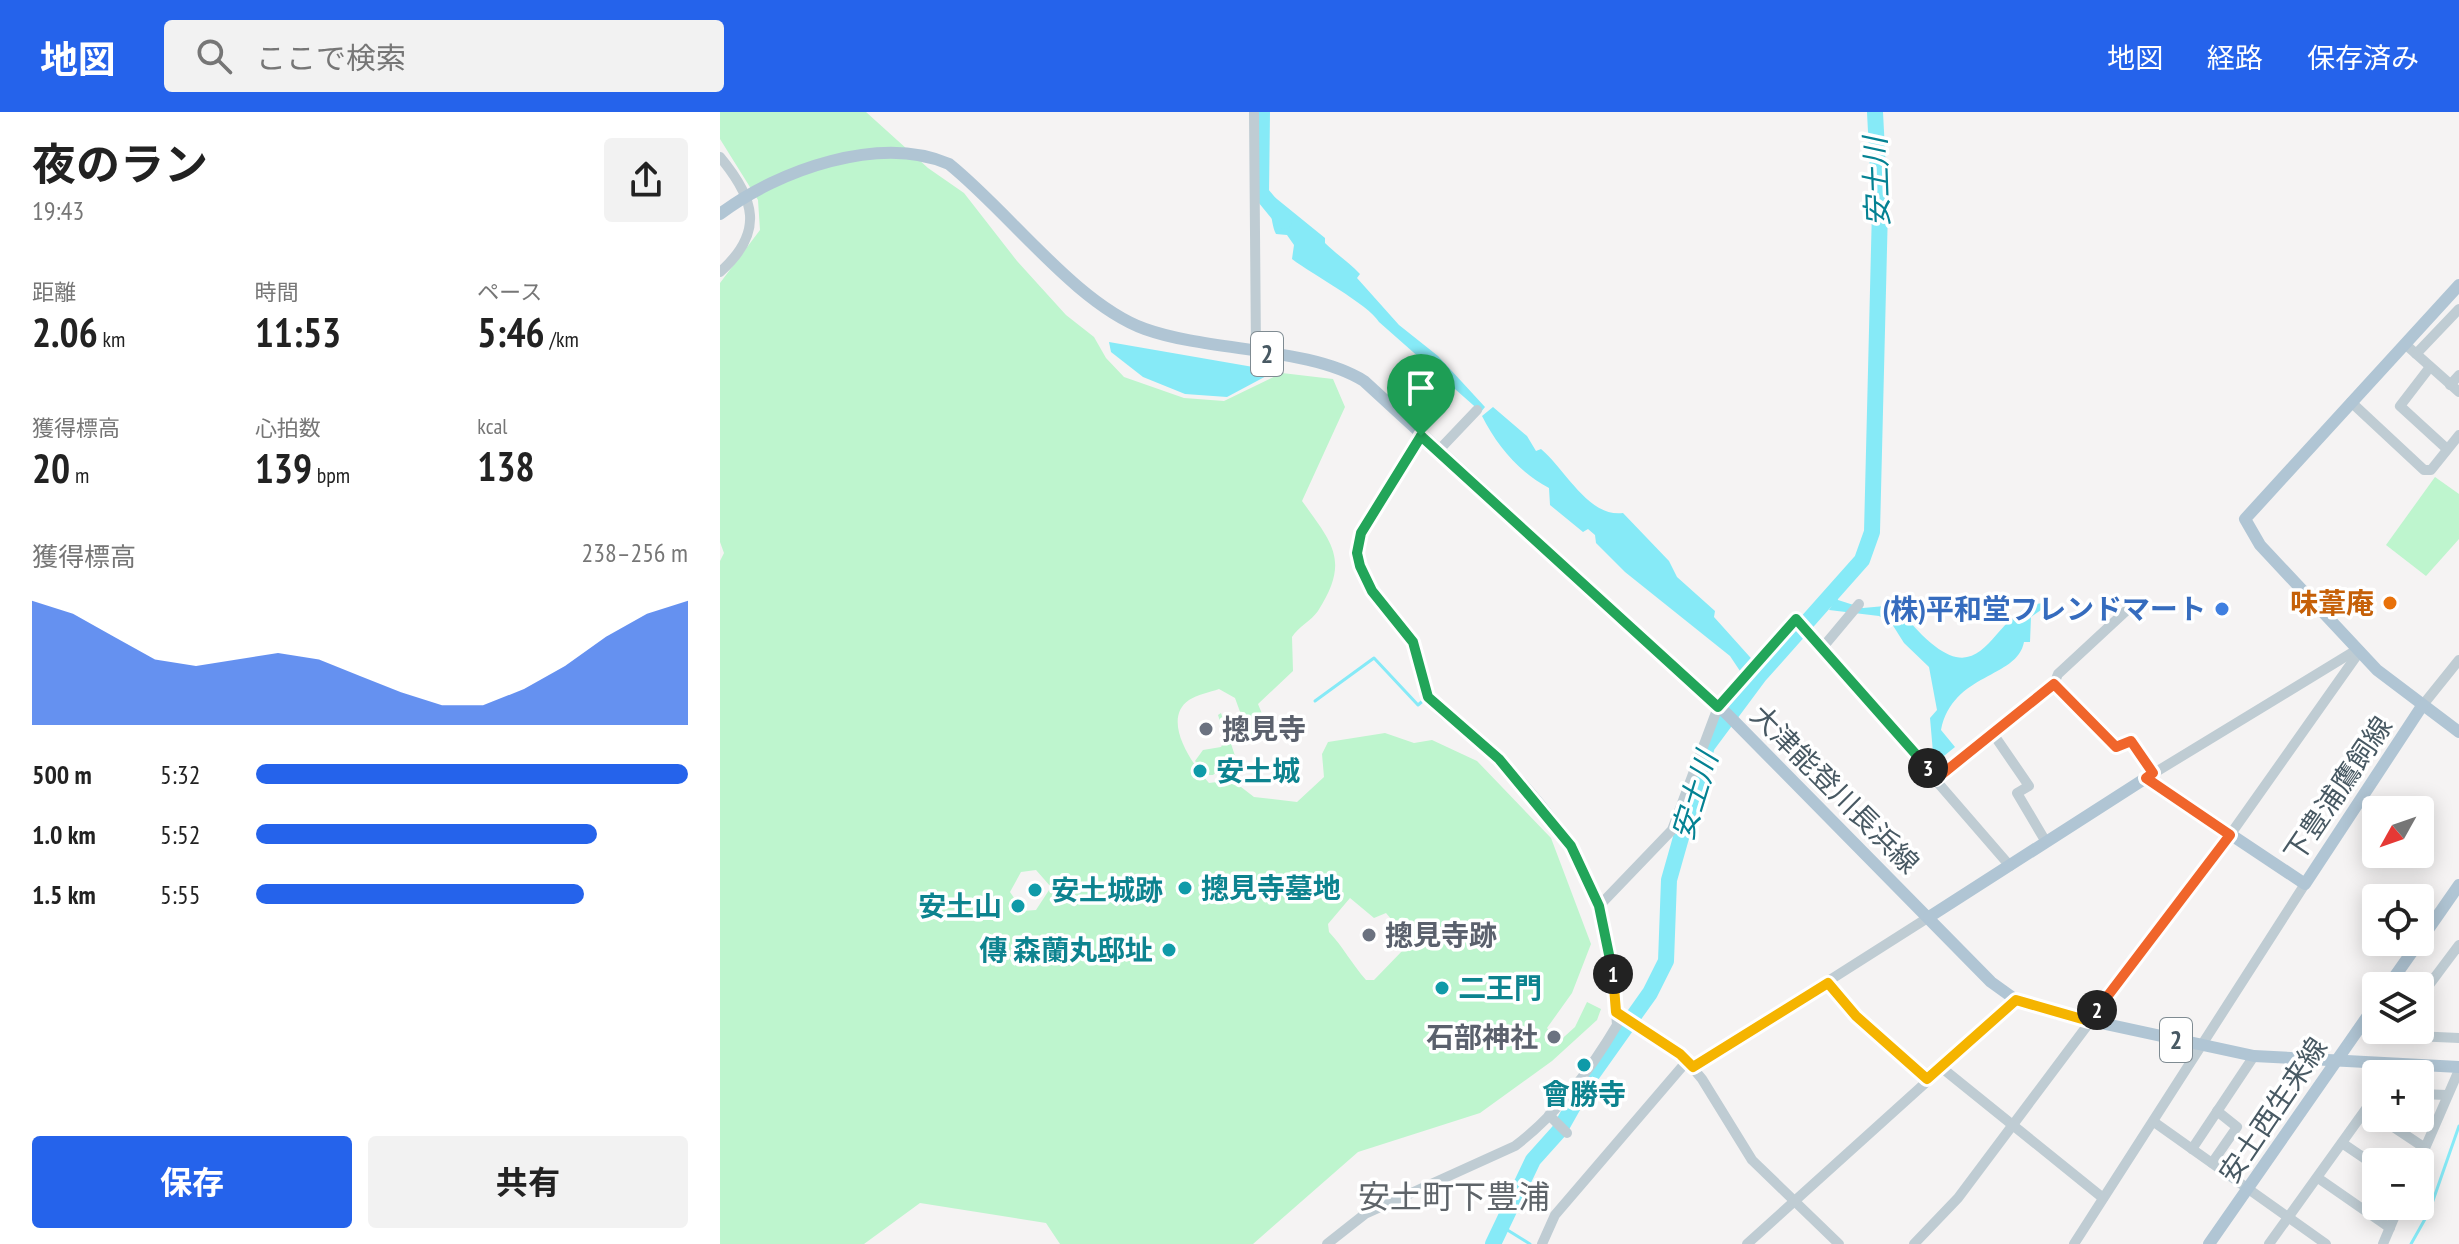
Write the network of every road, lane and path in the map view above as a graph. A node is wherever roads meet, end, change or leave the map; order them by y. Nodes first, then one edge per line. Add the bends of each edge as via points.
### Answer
1 (1254, 112) edge
2 (720, 157) edge
3 (747, 194) junction
4 (720, 214) edge
5 (720, 272) edge
6 (2459, 285) edge
7 (2459, 309) edge
8 (2405, 344) junction
9 (1256, 352) junction
10 (2416, 354) junction
11 (2430, 367) junction
12 (2459, 375) edge
13 (2455, 388) edge
14 (2351, 402) junction
15 (1477, 410) dead end
16 (2459, 435) edge
17 (1421, 436) junction
18 (2447, 449) junction
19 (1438, 451) junction
20 (1856, 608) dead end
21 (2126, 611) dead end
22 (1823, 647) junction
23 (2360, 651) junction
24 (2459, 660) edge
25 (2054, 684) junction
26 (2422, 706) junction
27 (1726, 714) junction
28 (2459, 732) edge
29 (1994, 735) junction
30 (2150, 775) junction
31 (1936, 779) junction
32 (2230, 835) junction
33 (2046, 842) junction
34 (2010, 866) junction
35 (2305, 884) junction
36 (2459, 885) edge
37 (1599, 906) junction
38 (1929, 917) junction
39 (2434, 921) edge
40 (2459, 945) edge
41 (2434, 978) edge
42 (1828, 983) junction
43 (2016, 1000) junction
44 (1619, 1014) junction
45 (2089, 1021) junction
46 (2362, 1024) edge
47 (2434, 1037) edge
48 (2459, 1038) edge
49 (2204, 1046) junction
50 (2254, 1056) junction
51 (2337, 1060) junction
52 (1690, 1064) junction
53 (1942, 1068) junction
54 (2459, 1068) edge
55 (1927, 1079) junction
56 (2434, 1095) edge
57 (2447, 1095) junction
58 (2217, 1111) junction
59 (1553, 1119) junction
60 (2154, 1122) junction
61 (2012, 1125) junction
62 (2362, 1125) edge
63 (2401, 1132) edge
64 (1567, 1133) dead end
65 (2342, 1143) junction
66 (2425, 1148) joint
67 (2192, 1149) junction
68 (2362, 1157) edge
69 (2212, 1163) junction
70 (2318, 1178) junction
71 (2249, 1189) junction
72 (2103, 1198) junction
73 (1793, 1202) junction
74 (2290, 1218) junction
75 (2393, 1220) edge
76 (2390, 1228) junction
77 (1542, 1243) edge
78 (1327, 1244) edge
79 (1747, 1244) edge
80 (1839, 1244) edge
81 (1914, 1244) edge
82 (2074, 1244) edge
83 (2209, 1244) edge
84 (2269, 1244) edge
85 (2326, 1244) edge
86 (2383, 1244) edge

1 - 9 street
2 - 3 street
3 - 4 main road, 大津能登川長浜線 / 2
3 - 5 street via 749,238
3 - 9 main road, 大津能登川長浜線 / 2 via 871,152 925,153 976,185 1080,289 1116,316 1162,335
6 - 8 main road
7 - 10 street
8 - 10 street
8 - 14 main road
9 - 17 main road, 大津能登川長浜線 / 2 via 1355,375
10 - 11 street
11 - 13 street
11 - 18 street via 2400,406
12 - 13 street
14 - 18 street via 2424,470 2431,470
14 - 23 main road via 2245,519 2260,545
15 - 19 street
16 - 18 street
17 - 19 main road, 大津能登川長浜線 / 2
17 - 37 street via 1361,533 1360,566 1372,591 1413,642 1428,697 1492,751 1567,839
19 - 27 main road, 大津能登川長浜線 / 2
20 - 22 street
21 - 25 street via 2058,674
22 - 27 street via 1796,619 1740,682
22 - 31 street
23 - 26 main road
23 - 30 street
23 - 32 street
24 - 26 street
25 - 29 street
25 - 30 street via 2116,747 2131,741
26 - 28 main road, 下豊浦鷹飼線
26 - 35 main road, 下豊浦鷹飼線
27 - 37 street via 1672,830
27 - 38 main road, 大津能登川長浜線 / 2
29 - 31 street
29 - 33 street via 2029,786 2017,793
30 - 32 main road, 下豊浦鷹飼線
30 - 33 main road
31 - 34 street
32 - 35 main road, 下豊浦鷹飼線
32 - 45 street
33 - 34 main road
34 - 38 main road
35 - 49 street
36 - 39 main road
37 - 44 street
38 - 42 street
38 - 43 main road, 大津能登川長浜線 / 2 via 1991,982
40 - 41 street
42 - 52 street
42 - 55 street via 1856,1016
43 - 45 main road, 大津能登川長浜線 / 2
43 - 53 street
44 - 52 street
44 - 59 street via 1607,1042
45 - 49 main road, 大津能登川長浜線 / 2
45 - 61 street
46 - 51 main road, 安土西生来線
47 - 48 street
49 - 50 main road, 大津能登川長浜線 / 2
49 - 60 street
50 - 51 main road, 大津能登川長浜線 / 2
50 - 58 street
51 - 54 main road, 大津能登川長浜線 / 2
51 - 71 main road, 安土西生来線
52 - 73 street via 1752,1160
52 - 77 street via 1555,1215
53 - 55 street
53 - 61 street
54 - 57 street
55 - 73 street
56 - 57 street
57 - 66 street
58 - 67 street
58 - 69 street via 2237,1127
59 - 64 street
59 - 78 street via 1515,1146 1365,1214
60 - 67 street
60 - 72 street
61 - 72 street
61 - 81 street via 1958,1198
62 - 65 street
63 - 66 street
65 - 68 street
65 - 70 street
67 - 69 street
69 - 71 street
70 - 74 street
70 - 76 street
71 - 74 street
71 - 83 main road, 安土西生来線
72 - 82 street
73 - 79 street
73 - 80 street
74 - 84 street
74 - 85 street
75 - 76 street
76 - 86 street

